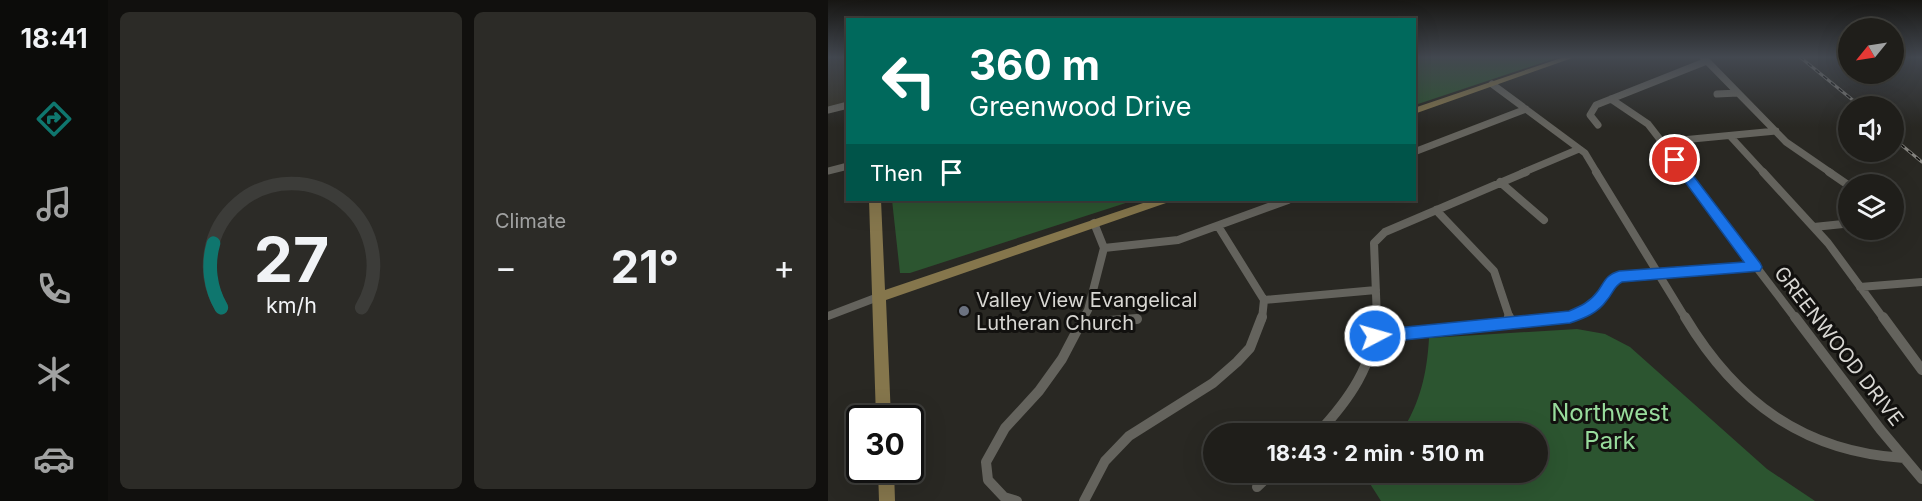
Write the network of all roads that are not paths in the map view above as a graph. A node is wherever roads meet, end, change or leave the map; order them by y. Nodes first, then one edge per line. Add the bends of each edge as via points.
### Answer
1 (1503, 80) edge
2 (1655, 80) edge
3 (1726, 80) edge
4 (1492, 84) junction
5 (1738, 93) junction
6 (1717, 94) dead end
7 (1611, 99) junction
8 (846, 106) edge
9 (1526, 109) junction
10 (828, 110) edge
11 (1416, 110) edge
12 (1598, 125) dead end
13 (1776, 131) junction
14 (1730, 136) junction
15 (1661, 142) junction
16 (1579, 149) junction
17 (1416, 151) edge
18 (846, 166) edge
19 (828, 171) edge
20 (1838, 178) edge
21 (1500, 182) junction
22 (875, 201) edge
23 (1159, 201) edge
24 (1285, 201) edge
25 (1436, 210) junction
26 (1544, 220) dead end
27 (1094, 223) junction
28 (1838, 225) edge
29 (1218, 226) junction
30 (1814, 227) junction
31 (1104, 248) junction
32 (1755, 267) junction
33 (1658, 273) junction
34 (1922, 282) edge
35 (1860, 286) junction
36 (1376, 290) junction
37 (878, 297) junction
38 (1263, 300) junction
39 (828, 316) edge
40 (1137, 319) dead end
41 (1511, 322) junction
42 (1082, 323) junction
43 (1375, 336) junction
44 (1918, 361) edge
45 (1922, 370) edge
46 (883, 405) edge
47 (1326, 423) edge
48 (1904, 458) junction
49 (1922, 479) edge
50 (886, 483) edge
51 (1261, 483) edge
52 (1257, 487) dead end
53 (887, 501) edge
54 (1017, 501) edge
55 (1084, 501) edge

1 - 4 main road
2 - 7 street
3 - 5 street
4 - 9 street
4 - 11 main road
5 - 6 street
5 - 13 street
7 - 12 street via 1591,111 1591,118
7 - 15 street, GREENWOOD DRIVE via 1644,121
8 - 10 street
9 - 16 street
9 - 17 street
13 - 14 street
13 - 20 street via 1793,148
14 - 15 street
14 - 30 street
15 - 32 street, GREENWOOD DRIVE
16 - 21 street
16 - 33 street
18 - 19 street
21 - 25 street
21 - 26 street
22 - 37 main road
23 - 27 main road
24 - 29 street
25 - 36 street via 1377,238
25 - 41 street via 1494,271
27 - 31 street
27 - 37 main road
28 - 30 street
29 - 31 street via 1178,240
29 - 38 street
30 - 35 street
31 - 42 street
32 - 33 street
32 - 48 street, GREENWOOD DRIVE
33 - 41 street via 1615,278 1598,302 1581,314
33 - 48 street via 1708,354 1766,410 1794,429 1828,444 1870,456
34 - 35 street
35 - 44 street
36 - 38 street
36 - 43 street
37 - 39 street
37 - 46 main road
38 - 55 street via 1263,315 1250,348 1213,383 1129,436 1105,461
40 - 42 street
41 - 43 street
42 - 54 street via 1062,360 1005,428 986,462 988,480 994,488
43 - 47 street via 1354,388
44 - 45 street
48 - 49 street, GREENWOOD DRIVE
50 - 53 main road
51 - 52 street

